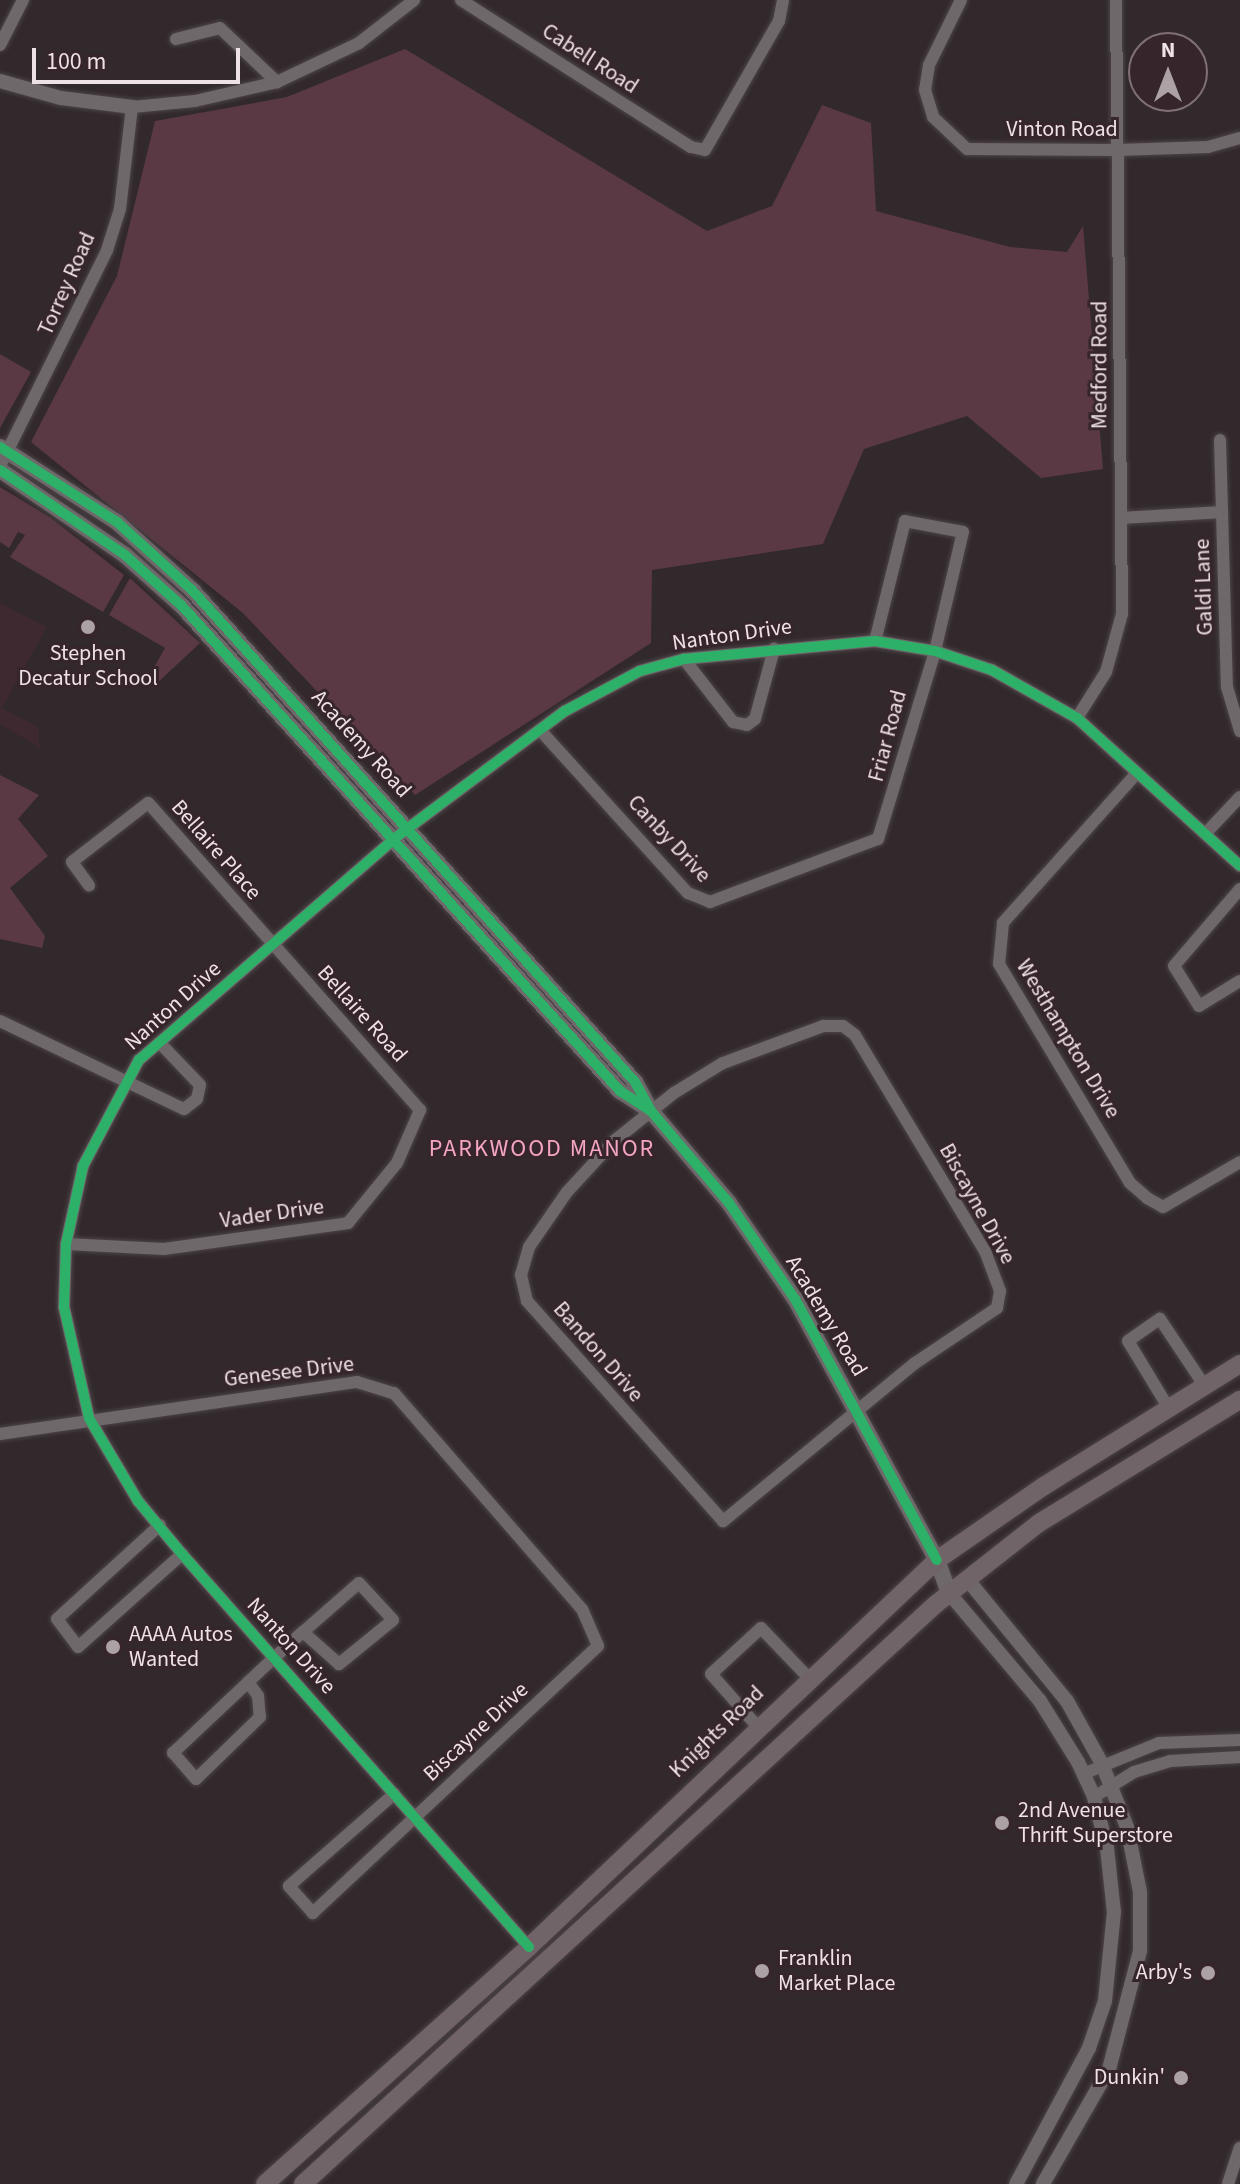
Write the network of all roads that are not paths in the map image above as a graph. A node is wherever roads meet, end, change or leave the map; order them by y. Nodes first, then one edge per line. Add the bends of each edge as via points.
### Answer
1 (23, 0) edge
2 (414, 0) edge
3 (461, 0) edge
4 (783, 0) edge
5 (961, 0) edge
6 (1116, 0) edge
7 (176, 39) dead end
8 (0, 45) edge
9 (0, 81) edge
10 (277, 82) junction
11 (132, 107) junction
12 (1240, 138) edge
13 (1118, 150) junction
14 (1220, 440) dead end
15 (4, 449) edge
16 (0, 468) edge
17 (1222, 512) junction
18 (1122, 518) junction
19 (875, 641) junction
20 (774, 649) junction
21 (935, 651) junction
22 (684, 659) junction
23 (1077, 718) junction
24 (540, 730) junction
25 (1240, 731) edge
26 (1136, 774) junction
27 (1240, 797) edge
28 (881, 832) joint
29 (402, 833) junction
30 (1205, 834) junction
31 (1240, 866) edge
32 (89, 885) dead end
33 (1240, 889) edge
34 (273, 945) junction
35 (1240, 981) edge
36 (0, 1021) edge
37 (848, 1030) joint
38 (159, 1042) junction
39 (126, 1081) junction
40 (420, 1110) joint
41 (651, 1111) junction
42 (1240, 1162) edge
43 (66, 1244) junction
44 (1240, 1364) edge
45 (1204, 1385) junction
46 (1240, 1400) edge
47 (1168, 1407) junction
48 (857, 1410) junction
49 (1220, 1412) junction
50 (89, 1418) junction
51 (0, 1434) edge
52 (721, 1520) joint
53 (160, 1525) junction
54 (182, 1554) junction
55 (937, 1560) junction
56 (967, 1579) junction
57 (949, 1593) junction
58 (303, 1632) junction
59 (593, 1651) joint
60 (275, 1657) junction
61 (809, 1678) junction
62 (248, 1682) junction
63 (757, 1726) junction
64 (1240, 1740) edge
65 (1240, 1757) edge
66 (1102, 1764) junction
67 (1083, 1774) junction
68 (1114, 1785) junction
69 (394, 1794) junction
70 (1094, 1797) junction
71 (415, 1816) junction
72 (529, 1947) junction
73 (1240, 2148) edge
74 (275, 2181) edge
75 (303, 2184) edge
76 (1016, 2184) edge
77 (1043, 2184) edge
78 (1228, 2184) edge

1 - 8 street
2 - 10 street via 359,43
3 - 4 street, Cabell Road via 705,150 779,21
5 - 13 street, Vinton Road via 927,80 933,117 967,149
6 - 13 street, Medford Road
7 - 10 street via 220,28
9 - 11 street via 61,98
10 - 11 street via 195,101
11 - 15 street, Torrey Road via 120,209 107,250
12 - 13 street, Vinton Road via 1208,147
13 - 18 street, Medford Road
14 - 17 street, Galdi Lane
15 - 16 street, Torrey Road
15 - 29 main road, Academy Road via 117,522 192,590
16 - 29 main road, Academy Road via 125,555 182,606
17 - 18 street
17 - 25 street, Galdi Lane via 1227,687
18 - 23 street, Medford Road via 1119,641
19 - 20 street, Nanton Drive
19 - 21 street, Nanton Drive
19 - 21 street, Friar Road via 905,521 963,532
20 - 22 street, Nanton Drive
20 - 22 street via 755,719 747,725 733,722
21 - 23 street, Nanton Drive via 1015,681
21 - 28 street, Friar Road
22 - 24 street, Nanton Drive via 599,690
23 - 26 street, Nanton Drive
24 - 28 street, Canby Drive via 700,902 878,839
24 - 29 street, Nanton Drive
26 - 30 street, Nanton Drive
26 - 42 street, Westhampton Drive via 1003,923 997,943 999,964 1130,1183 1163,1207
27 - 30 street
29 - 34 street, Nanton Drive
29 - 41 main road, Academy Road via 635,1082
30 - 31 street, Nanton Drive
32 - 34 street, Bellaire Place via 72,862 148,803
33 - 35 street via 1174,966 1199,1006
34 - 38 street, Nanton Drive
34 - 40 street, Bellaire Road
36 - 39 street
37 - 41 street, Bandon Drive via 823,1026 782,1037 723,1063
37 - 48 street, Biscayne Drive via 985,1251 1000,1291 997,1308
38 - 39 street, Nanton Drive
38 - 39 street via 200,1085 197,1099 177,1109
39 - 43 street, Nanton Drive via 83,1166
40 - 43 street, Vader Drive via 397,1163 348,1223 164,1249
41 - 48 main road, Academy Road via 761,1246
41 - 52 street, Bandon Drive via 614,1141 567,1192 529,1247 521,1275 527,1301
43 - 50 street, Nanton Drive via 64,1307
44 - 45 main road, Knights Road
45 - 47 main road, Knights Road
45 - 47 street via 1160,1319 1128,1341
45 - 49 main road
46 - 49 main road
47 - 55 main road, Knights Road
48 - 52 street, Biscayne Drive
48 - 55 main road, Academy Road
49 - 56 main road via 1039,1523
50 - 51 street, Genesee Drive
50 - 53 street, Nanton Drive via 122,1477
50 - 59 street, Genesee Drive via 357,1382 375,1384 394,1393 582,1609 598,1646
53 - 54 street, Nanton Drive
53 - 54 street via 57,1619 78,1647
54 - 60 street, Nanton Drive
55 - 56 main road, Academy Road
55 - 57 main road, Academy Road
55 - 61 main road, Knights Road
56 - 57 main road
56 - 66 street via 1067,1701
57 - 67 street via 1040,1701
57 - 75 main road
58 - 58 street via 359,1583 393,1620 339,1664
58 - 60 street
59 - 71 street, Biscayne Drive
60 - 62 street
60 - 69 street, Nanton Drive
61 - 63 main road, Knights Road
61 - 63 street via 761,1628 711,1674
62 - 62 street via 260,1704 260,1717 196,1779 173,1753
63 - 72 main road, Knights Road
64 - 66 street via 1159,1743
65 - 68 street via 1170,1761 1134,1772
66 - 67 street
66 - 68 street
67 - 70 street
68 - 70 street
68 - 77 street via 1140,1892 1140,1951 1109,2069
69 - 71 street, Nanton Drive
69 - 71 street, Biscayne Drive via 289,1886 313,1913
70 - 76 street via 1114,1912 1105,2001 1089,2048
71 - 72 street, Nanton Drive
72 - 74 main road, Knights Road
73 - 78 street

